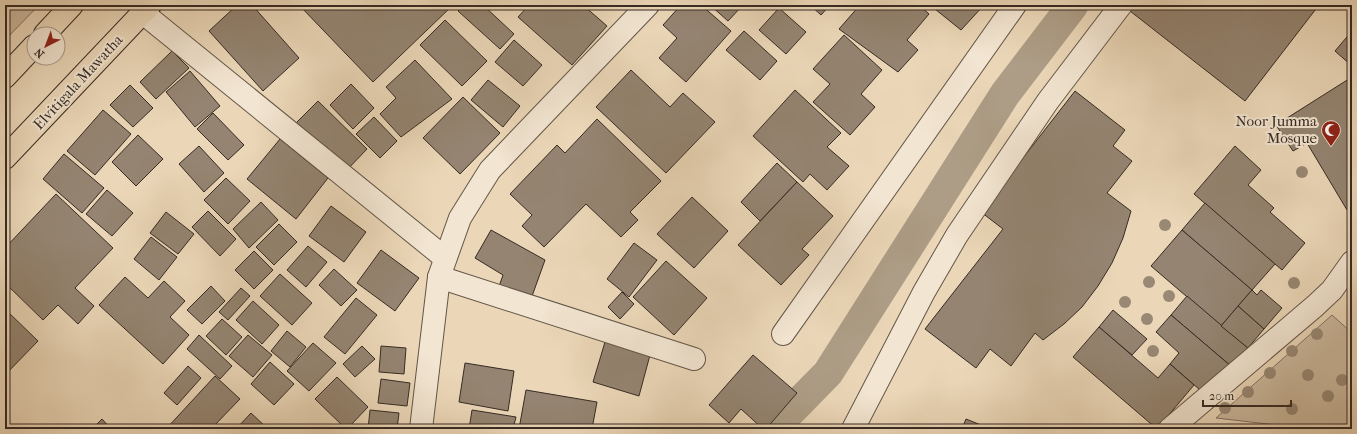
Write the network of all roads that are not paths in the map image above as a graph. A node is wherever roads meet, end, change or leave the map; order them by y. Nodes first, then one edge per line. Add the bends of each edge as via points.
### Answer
1 (72, 5) edge
2 (648, 5) edge
3 (1015, 5) edge
4 (1121, 5) edge
5 (147, 9) edge
6 (52, 26) edge
7 (26, 55) edge
8 (5, 77) edge
9 (5, 158) edge
10 (1352, 262) edge
11 (442, 267) junction
12 (783, 334) dead end
13 (694, 359) dead end
14 (421, 429) edge
15 (853, 429) edge
16 (1170, 429) edge

1 - 6 highway
2 - 11 street via 490,170 460,218
3 - 12 street
4 - 15 street via 1048,101 957,235 924,292
5 - 9 highway, Elvitigala Mawatha
5 - 11 street
7 - 8 highway
10 - 16 street via 1332,290 1315,306
11 - 13 street
11 - 14 street

